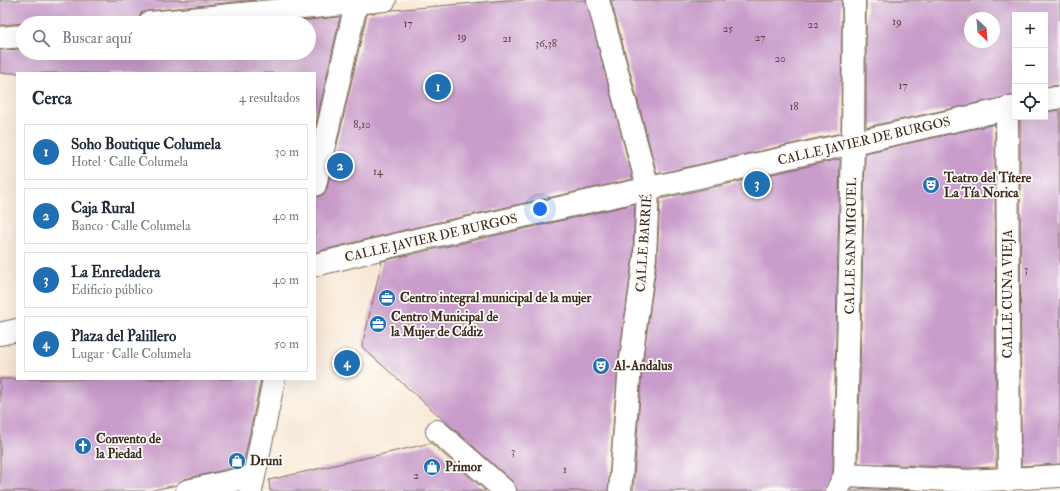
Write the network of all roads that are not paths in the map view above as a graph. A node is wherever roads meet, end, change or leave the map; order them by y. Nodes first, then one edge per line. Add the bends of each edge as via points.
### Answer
1 (385, 0) edge
2 (598, 0) edge
3 (854, 0) edge
4 (357, 1) edge
5 (215, 16) edge
6 (16, 37) edge
7 (0, 38) edge
8 (1060, 97) edge
9 (1048, 99) edge
10 (1011, 108) edge
11 (853, 144) junction
12 (316, 181) edge
13 (648, 188) junction
14 (316, 265) edge
15 (16, 330) edge
16 (0, 334) edge
17 (274, 380) edge
18 (437, 431) dead end
19 (1057, 481) edge
20 (252, 483) edge
21 (841, 483) edge
22 (1002, 486) edge
23 (187, 491) edge
24 (505, 491) edge
25 (620, 491) edge

1 - 4 street
2 - 13 street, CALLE BARRIÉ
3 - 11 street, CALLE SAN MIGUEL
4 - 5 street
4 - 12 street
6 - 7 street
8 - 9 street
10 - 11 street, CALLE JAVIER DE BURGOS
10 - 22 street, CALLE CUNA VIEJA
11 - 13 street, CALLE JAVIER DE BURGOS
11 - 21 street, CALLE SAN MIGUEL
13 - 14 street, CALLE JAVIER DE BURGOS
13 - 25 street, CALLE BARRIÉ via 645,257 630,366
15 - 16 street
17 - 20 street
18 - 24 street
19 - 22 street
20 - 23 street
21 - 22 street via 968,481

